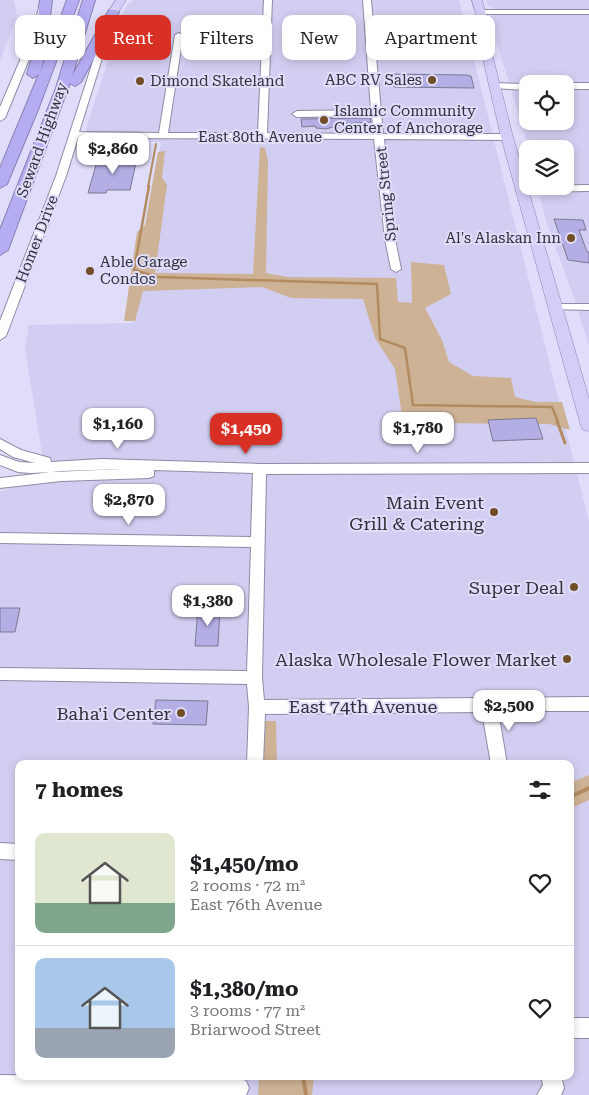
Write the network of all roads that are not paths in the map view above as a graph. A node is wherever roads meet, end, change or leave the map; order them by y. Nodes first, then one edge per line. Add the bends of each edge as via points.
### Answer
1 (46, 0) edge
2 (72, 0) edge
3 (89, 0) edge
4 (121, 0) edge
5 (268, 0) edge
6 (367, 0) edge
7 (469, 0) edge
8 (477, 0) edge
9 (113, 12) junction
10 (480, 12) junction
11 (589, 12) edge
12 (472, 15) edge
13 (481, 15) edge
14 (180, 35) dead end
15 (488, 60) edge
16 (494, 86) junction
17 (574, 86) edge
18 (589, 86) edge
19 (519, 87) edge
20 (376, 113) junction
21 (297, 114) dead end
22 (0, 118) edge
23 (74, 136) junction
24 (163, 136) junction
25 (262, 136) junction
26 (507, 137) junction
27 (380, 138) junction
28 (40, 151) junction
29 (0, 166) edge
30 (519, 179) edge
31 (0, 184) edge
32 (574, 188) edge
33 (589, 188) edge
34 (524, 195) edge
35 (0, 250) edge
36 (396, 268) dead end
37 (554, 307) junction
38 (589, 307) edge
39 (0, 336) edge
40 (589, 426) edge
41 (0, 443) edge
42 (0, 460) edge
43 (101, 464) junction
44 (232, 468) junction
45 (589, 468) edge
46 (260, 469) junction
47 (18, 480) junction
48 (0, 483) edge
49 (0, 487) edge
50 (0, 538) edge
51 (258, 542) junction
52 (0, 674) edge
53 (254, 678) junction
54 (589, 704) edge
55 (489, 705) junction
56 (257, 707) junction
57 (255, 760) edge
58 (498, 760) edge
59 (0, 852) edge
60 (15, 852) edge
61 (574, 1028) edge
62 (589, 1028) edge
63 (552, 1080) edge
64 (0, 1085) edge
65 (240, 1086) edge
66 (547, 1095) edge

1 - 22 street via 38,30
1 - 29 highway via 37,66
2 - 31 highway, Seward Highway
3 - 28 highway, Seward Highway
4 - 9 main road, Homer Drive
5 - 25 street
6 - 20 street, Spring Street
7 - 10 main road
7 - 12 main road
8 - 10 main road
9 - 23 street, Homer Drive
9 - 28 highway
10 - 11 street
10 - 13 main road
14 - 24 street
15 - 16 main road
16 - 19 street
16 - 26 main road
17 - 18 street
20 - 21 street
20 - 27 street, Spring Street
23 - 24 street, East 80th Avenue
23 - 39 street, Homer Drive
24 - 25 street, East 80th Avenue
25 - 27 street, East 80th Avenue
26 - 27 street, East 80th Avenue
26 - 30 main road
27 - 36 street, Spring Street
28 - 35 highway, Seward Highway
32 - 33 street
34 - 37 main road
37 - 38 street
37 - 40 main road
41 - 43 street via 33,460
42 - 43 street via 31,468
43 - 44 street
44 - 46 street
44 - 47 street
45 - 46 street
46 - 51 street
47 - 48 street
47 - 49 street
50 - 51 street
51 - 53 street
52 - 53 street
53 - 56 street
54 - 55 street, East 74th Avenue
55 - 56 street, East 74th Avenue
55 - 58 street
56 - 57 street
59 - 60 street
61 - 62 street
63 - 66 street via 554,1088
64 - 65 street

